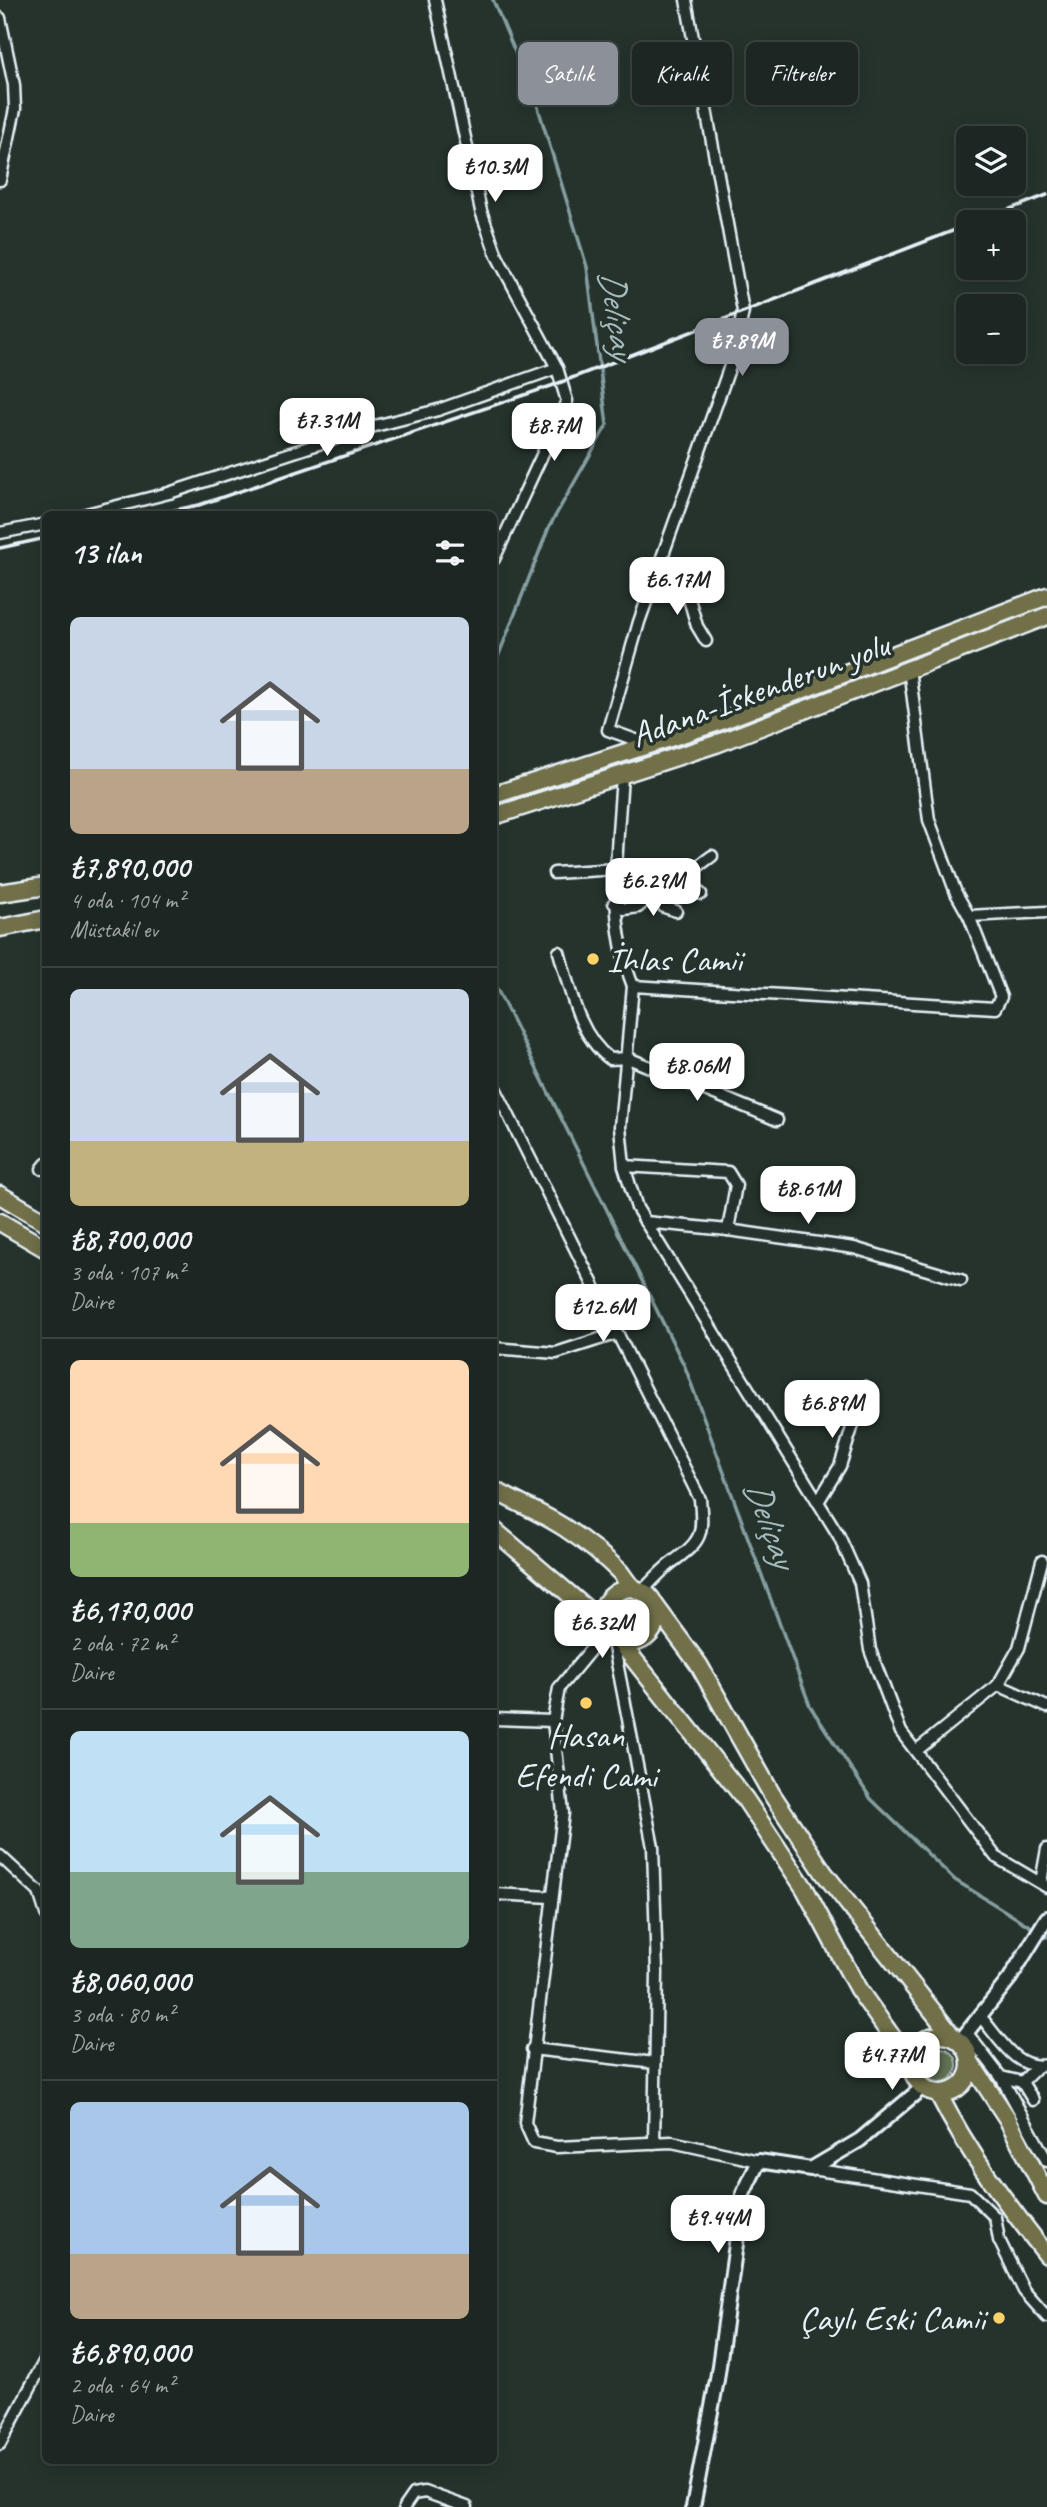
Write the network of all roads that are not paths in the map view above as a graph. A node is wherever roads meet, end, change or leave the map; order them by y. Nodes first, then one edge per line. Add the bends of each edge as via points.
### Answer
1 (435, 0) edge
2 (686, 0) edge
3 (0, 18) edge
4 (2, 161) edge
5 (0, 180) edge
6 (557, 368) junction
7 (98, 511) edge
8 (42, 525) edge
9 (0, 533) edge
10 (497, 553) edge
11 (658, 566) junction
12 (1047, 596) edge
13 (1047, 616) edge
14 (706, 640) dead end
15 (909, 668) junction
16 (647, 744) junction
17 (622, 775) junction
18 (497, 794) edge
19 (497, 815) edge
20 (712, 856) dead end
21 (616, 869) junction
22 (554, 873) dead end
23 (682, 878) junction
24 (42, 887) edge
25 (660, 888) junction
26 (0, 893) edge
27 (701, 894) dead end
28 (614, 903) junction
29 (676, 911) dead end
30 (1047, 912) edge
31 (969, 916) junction
32 (42, 920) edge
33 (0, 928) edge
34 (559, 952) dead end
35 (633, 986) junction
36 (628, 1058) junction
37 (497, 1092) edge
38 (777, 1120) dead end
39 (624, 1166) junction
40 (0, 1195) edge
41 (42, 1220) edge
42 (0, 1222) edge
43 (645, 1222) junction
44 (728, 1230) junction
45 (42, 1248) edge
46 (961, 1280) dead end
47 (615, 1334) junction
48 (497, 1348) edge
49 (865, 1387) dead end
50 (497, 1492) edge
51 (818, 1502) junction
52 (497, 1533) edge
53 (1042, 1561) dead end
54 (638, 1590) junction
55 (654, 1605) junction
56 (610, 1633) junction
57 (998, 1685) junction
58 (1047, 1707) edge
59 (497, 1720) edge
60 (553, 1721) junction
61 (916, 1751) junction
62 (1047, 1849) edge
63 (0, 1856) edge
64 (1044, 1884) edge
65 (42, 1891) edge
66 (497, 1894) edge
67 (551, 1897) junction
68 (1047, 1918) edge
69 (980, 2016) junction
70 (960, 2037) junction
71 (533, 2049) junction
72 (655, 2063) junction
73 (971, 2063) junction
74 (912, 2065) junction
75 (1042, 2066) edge
76 (1000, 2077) junction
77 (1022, 2082) junction
78 (930, 2090) junction
79 (1034, 2100) dead end
80 (654, 2143) junction
81 (759, 2161) junction
82 (1047, 2161) edge
83 (811, 2169) junction
84 (1047, 2196) edge
85 (1047, 2256) edge
86 (1047, 2316) edge
87 (42, 2365) edge
88 (0, 2444) edge
89 (404, 2507) edge
90 (467, 2507) edge
91 (693, 2507) edge

1 - 6 street via 481,211 497,256
2 - 11 street via 743,311 735,352
3 - 4 street via 15,108
4 - 5 street
6 - 7 street via 438,410
6 - 10 street via 567,401
8 - 9 street
11 - 14 street via 682,575 697,626
11 - 16 street via 608,730
12 - 16 highway via 713,724
13 - 15 highway, Adana-İskenderun yolu
15 - 17 highway, Adana-İskenderun yolu via 716,744
15 - 31 street via 929,821
16 - 18 highway
17 - 19 highway, Adana-İskenderun yolu
17 - 21 street
20 - 23 street
21 - 22 street
21 - 28 street
23 - 25 street
23 - 27 street
24 - 26 highway
25 - 28 street via 638,907 624,909
25 - 29 street via 666,892 664,907
28 - 35 street
30 - 31 street
31 - 35 street via 1001,997 995,1008
32 - 33 highway
34 - 36 street via 574,1003 594,1047 610,1059
35 - 36 street
36 - 38 street
36 - 39 street via 620,1127
37 - 47 street
39 - 43 street
39 - 44 street via 728,1172 736,1185
40 - 41 highway
42 - 45 highway
43 - 44 street
43 - 51 street
44 - 46 street via 853,1248
47 - 48 street via 556,1353
47 - 54 street via 700,1499 702,1523 693,1548
49 - 51 street via 840,1466
50 - 54 highway via 565,1528
51 - 61 street via 860,1583 870,1650 901,1732
52 - 56 highway
53 - 57 street via 1019,1648
54 - 55 highway
54 - 56 highway via 625,1588 609,1597 602,1613
55 - 56 highway via 656,1622 638,1642
55 - 70 highway via 699,1665 771,1793 824,1873
56 - 60 street via 559,1688
56 - 72 street via 653,1847
56 - 74 highway via 745,1799 805,1889 858,1989
57 - 58 street
57 - 61 street
59 - 60 street
60 - 67 street via 563,1813
61 - 64 street via 996,1857
62 - 64 street
63 - 65 street
66 - 67 street
67 - 71 street
68 - 69 street
69 - 70 street
69 - 75 street via 1014,2059
70 - 73 highway
70 - 74 highway via 936,2035 921,2042
70 - 76 street
71 - 72 street
71 - 80 street via 525,2123 534,2143 557,2147
72 - 80 street
73 - 78 highway via 961,2086 946,2093
73 - 84 highway via 1007,2118
74 - 78 highway via 913,2073
75 - 77 street
76 - 77 street
76 - 82 street
77 - 79 street
78 - 83 street
78 - 85 highway via 989,2181
80 - 81 street via 672,2142
81 - 83 street
81 - 91 street via 743,2194 717,2380
83 - 86 street via 970,2193 995,2217 999,2240 1024,2291
87 - 88 street
89 - 90 street via 413,2494 425,2492

